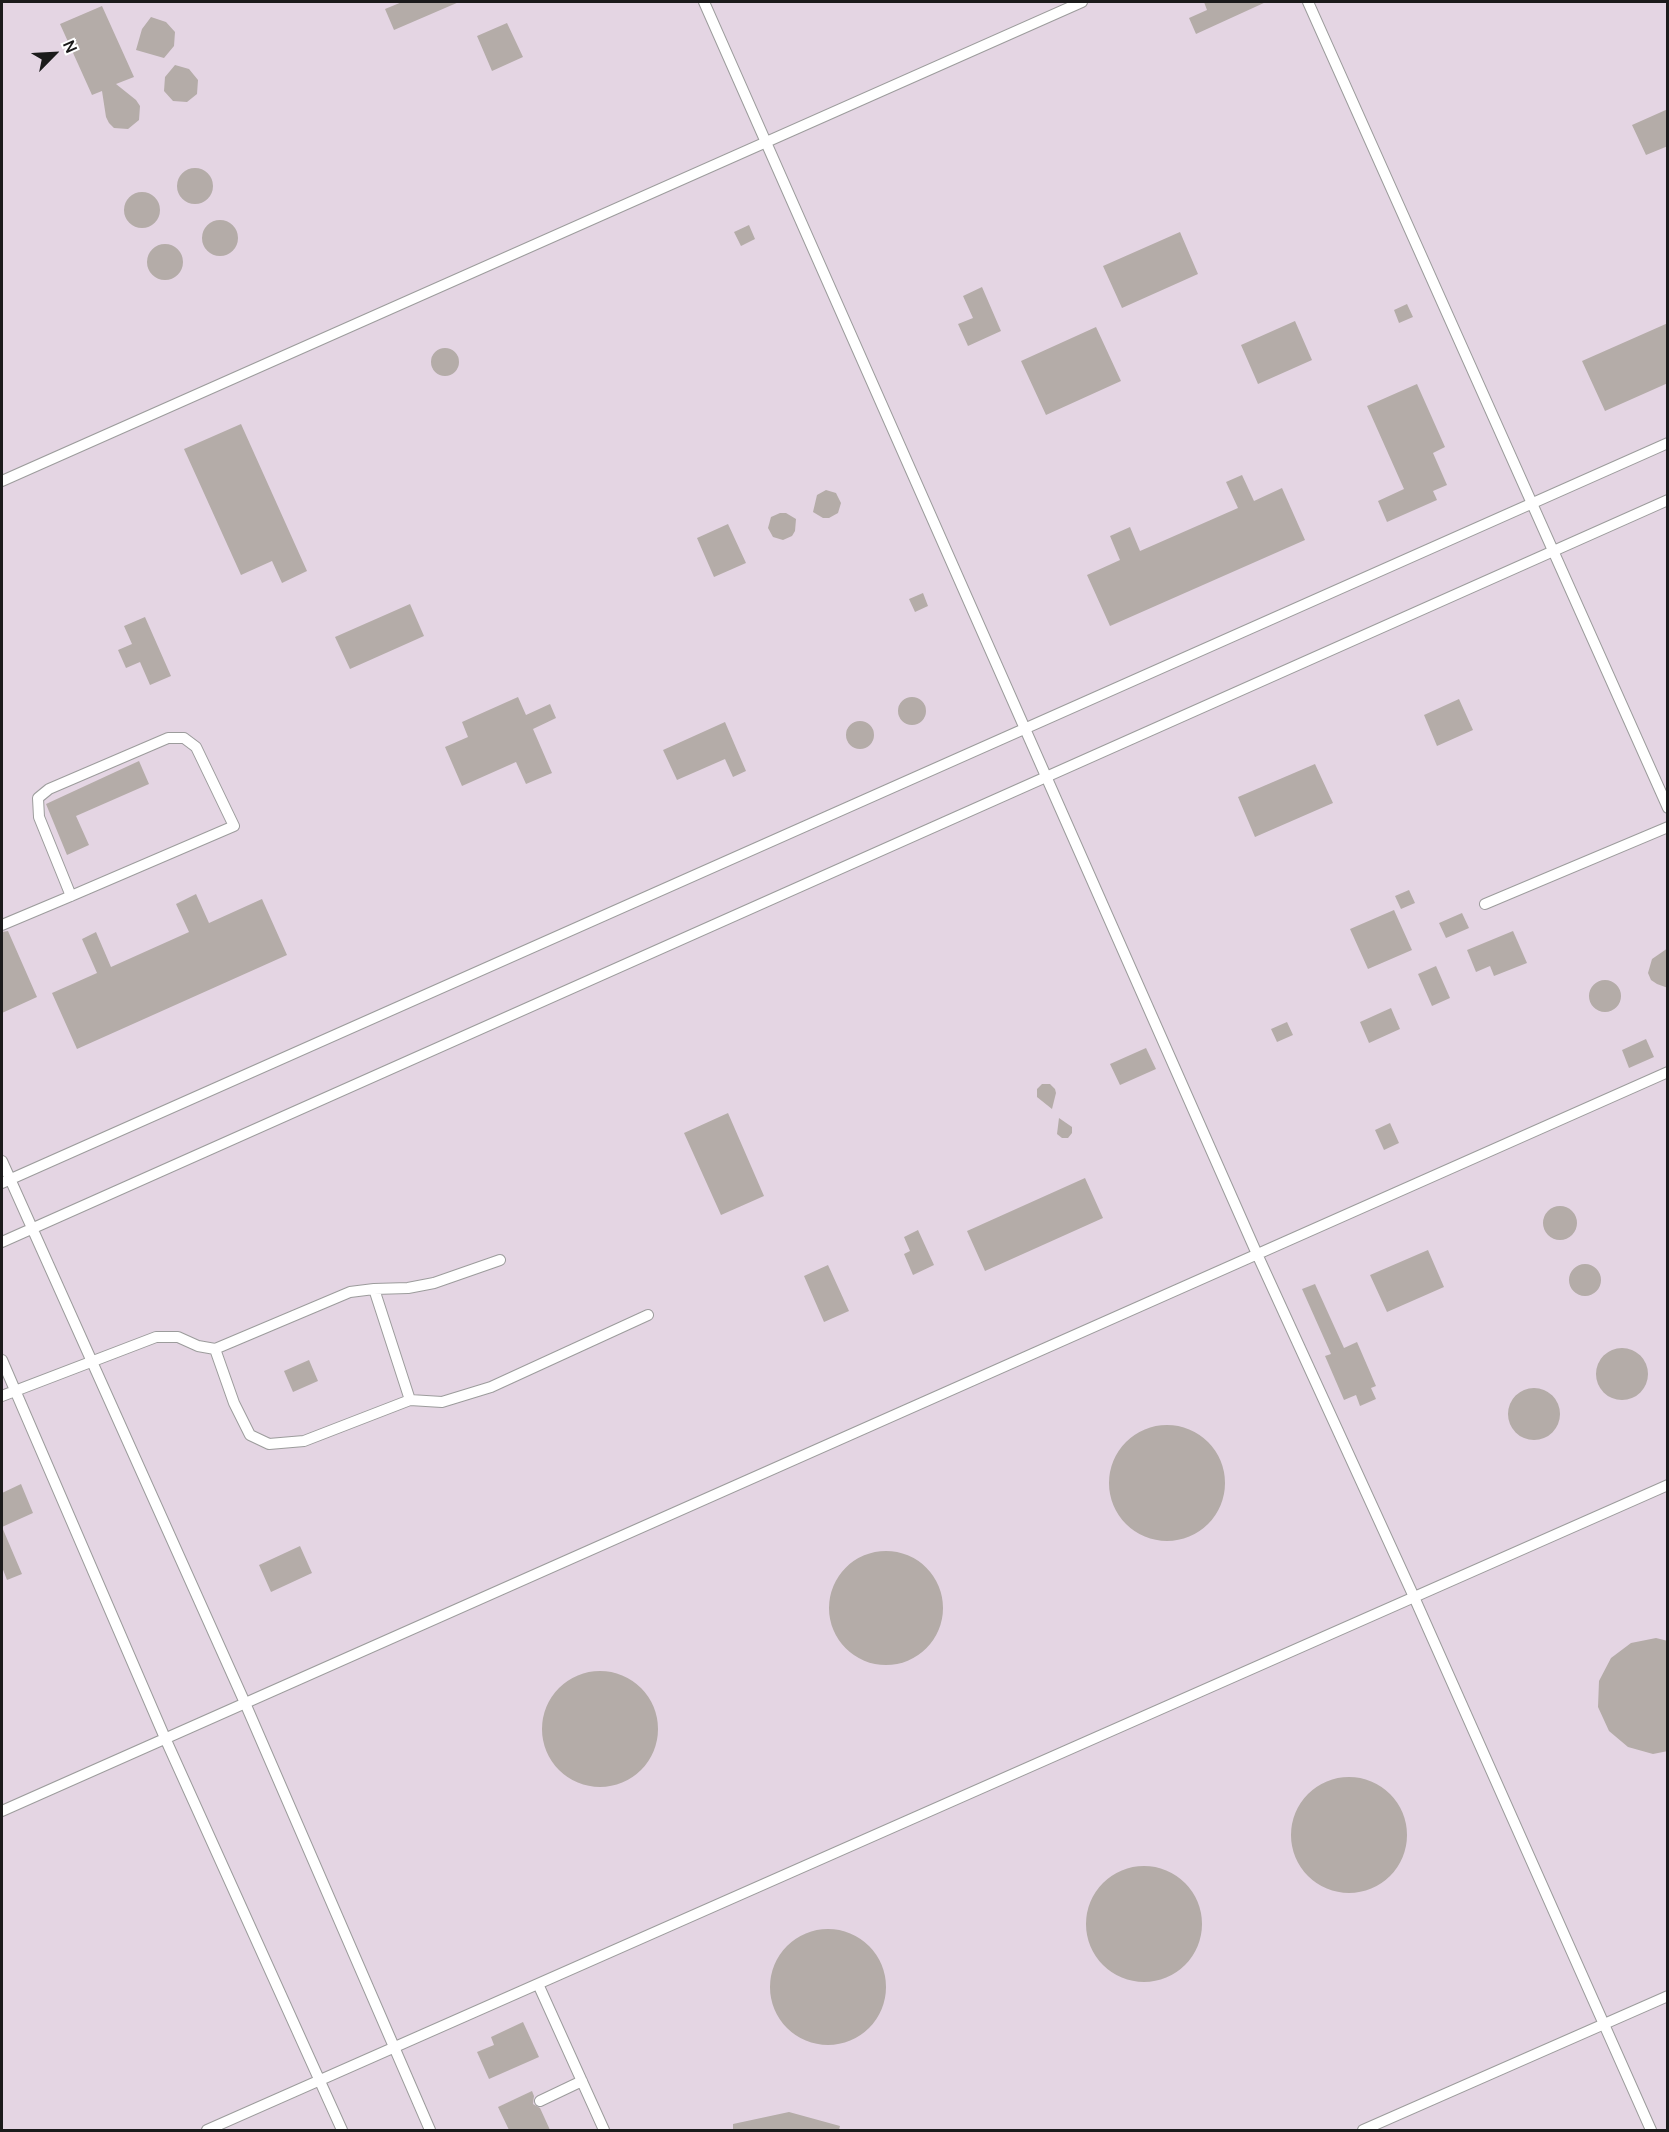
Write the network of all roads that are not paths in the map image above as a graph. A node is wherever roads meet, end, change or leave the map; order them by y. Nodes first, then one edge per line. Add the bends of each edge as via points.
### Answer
1 (704, 2) edge
2 (1082, 2) edge
3 (1308, 2) edge
4 (766, 142) junction
5 (1668, 443) edge
6 (2, 482) edge
7 (1668, 500) edge
8 (1533, 503) junction
9 (1553, 550) junction
10 (1025, 727) junction
11 (1048, 776) junction
12 (1668, 808) edge
13 (1668, 826) edge
14 (71, 896) junction
15 (1485, 904) dead end
16 (2, 925) edge
17 (1668, 1072) edge
18 (2, 1161) edge
19 (6, 1181) edge
20 (31, 1229) junction
21 (2, 1242) edge
22 (1257, 1254) junction
23 (500, 1260) dead end
24 (374, 1289) junction
25 (648, 1315) dead end
26 (215, 1349) junction
27 (2, 1360) edge
28 (91, 1361) junction
29 (15, 1391) junction
30 (2, 1396) edge
31 (410, 1400) junction
32 (1668, 1485) edge
33 (1414, 1597) junction
34 (245, 1703) junction
35 (165, 1738) junction
36 (2, 1811) edge
37 (538, 1984) junction
38 (1668, 1996) edge
39 (1604, 2025) junction
40 (394, 2048) junction
41 (320, 2081) junction
42 (582, 2081) junction
43 (540, 2101) dead end
44 (207, 2130) edge
45 (342, 2130) edge
46 (430, 2130) edge
47 (604, 2130) edge
48 (1363, 2130) edge
49 (1651, 2130) edge

1 - 4 lane
2 - 4 lane
3 - 8 lane
4 - 6 lane
4 - 10 lane
5 - 8 lane
7 - 9 lane
8 - 9 lane
8 - 10 lane
9 - 11 lane
9 - 12 lane
10 - 11 lane
10 - 19 lane
11 - 20 lane
11 - 22 lane
13 - 15 lane
14 - 14 lane via 234,826 196,747 184,738 168,738 49,789 38,798 39,817
14 - 16 lane
17 - 22 lane
18 - 19 lane
19 - 20 lane
20 - 21 lane
20 - 28 lane
22 - 33 lane
22 - 34 lane
23 - 24 lane via 434,1283
24 - 26 lane via 350,1292
24 - 31 lane
25 - 31 lane via 491,1388 442,1402
26 - 28 lane via 178,1337 156,1337
26 - 31 lane via 250,1435 269,1444 304,1441
27 - 29 lane
28 - 29 lane
28 - 34 lane
29 - 30 lane
29 - 35 lane
32 - 33 lane
33 - 37 lane
33 - 39 lane
34 - 35 lane
34 - 40 lane
35 - 36 lane
35 - 41 lane
37 - 40 lane
37 - 42 lane
38 - 39 lane
39 - 48 lane
39 - 49 lane
40 - 41 lane
40 - 46 lane
41 - 44 lane
41 - 45 lane
42 - 43 lane
42 - 47 lane

